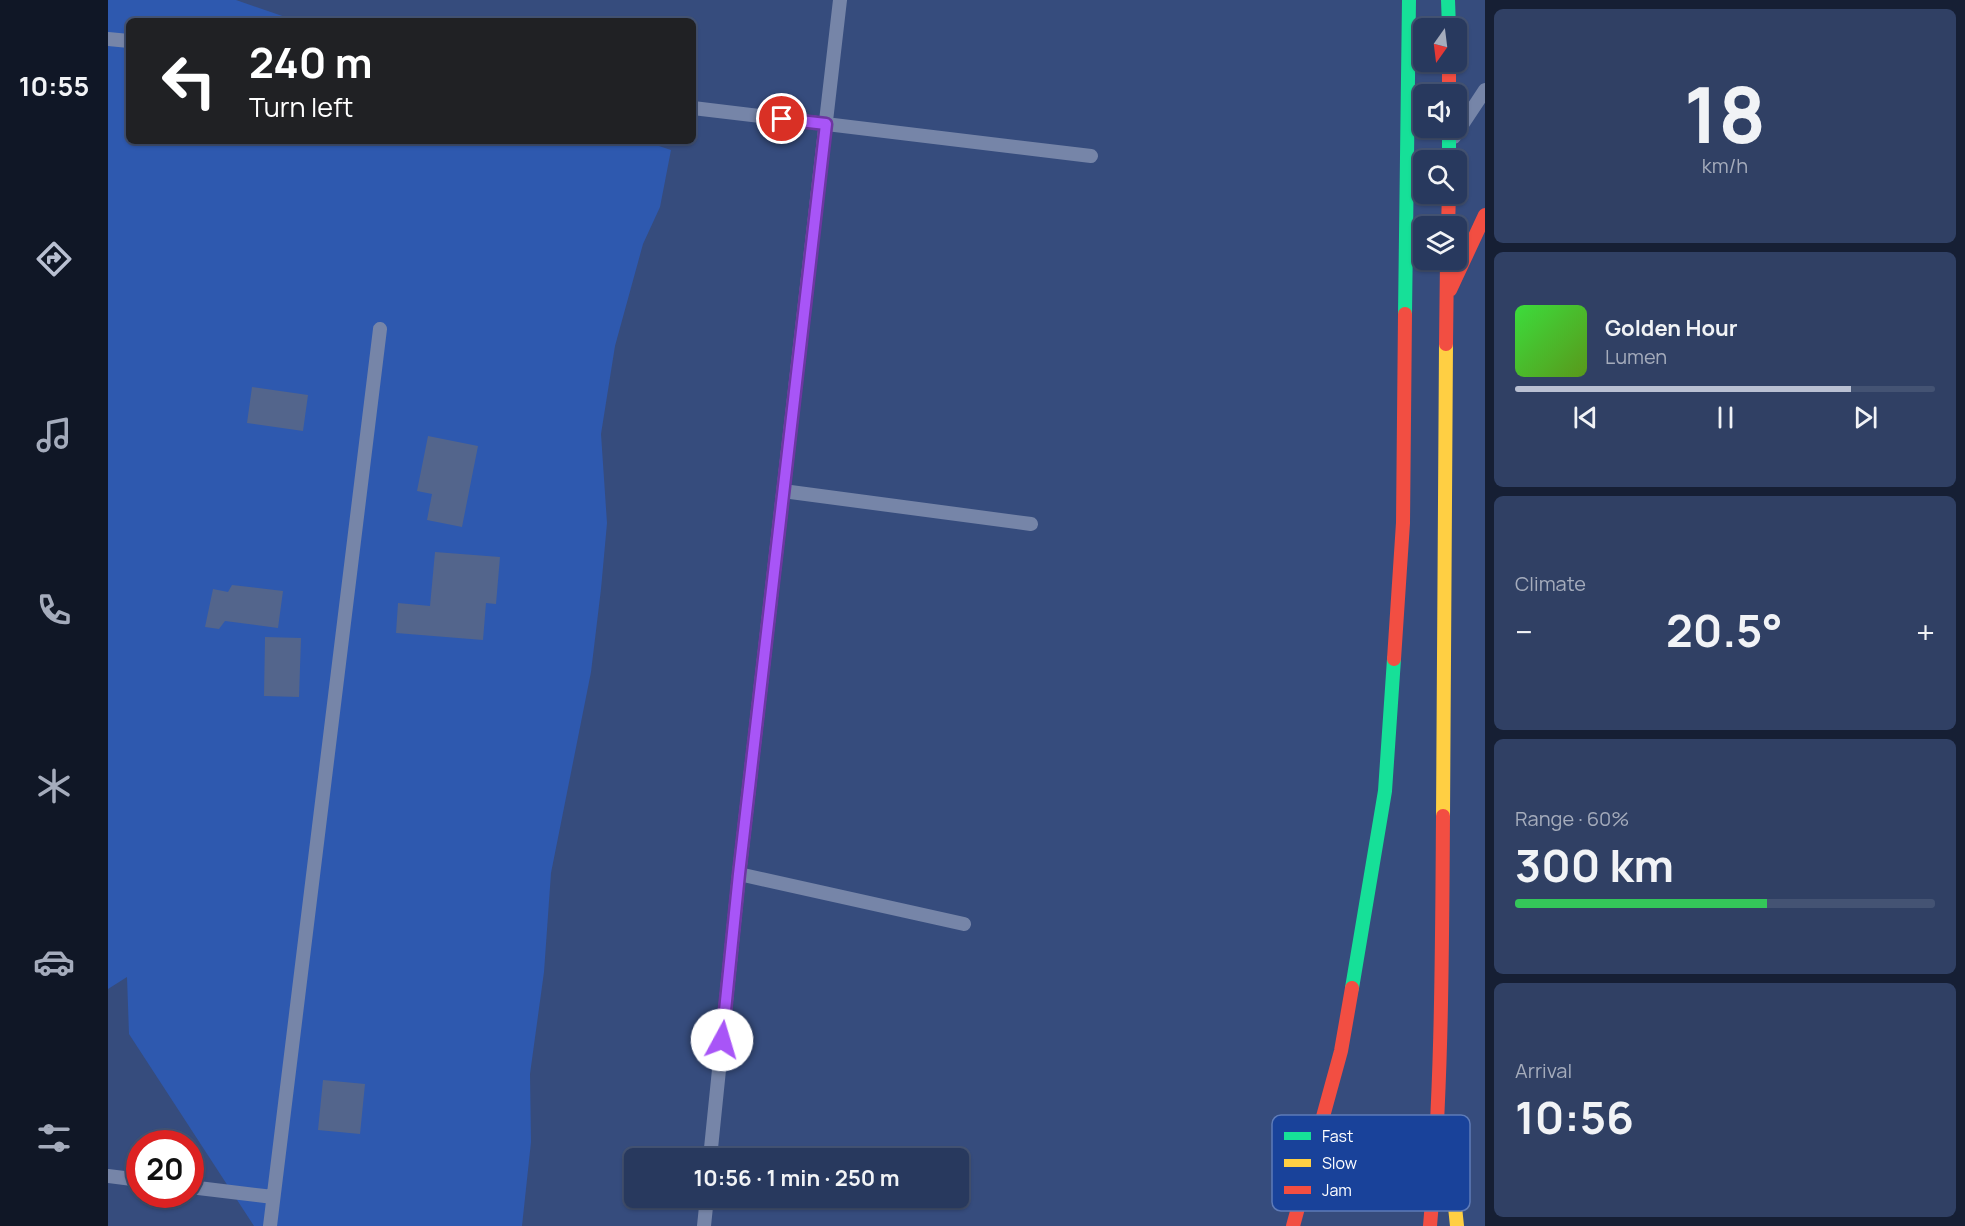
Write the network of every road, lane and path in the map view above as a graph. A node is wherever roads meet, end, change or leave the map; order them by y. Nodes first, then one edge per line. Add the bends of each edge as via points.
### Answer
1 (840, 0) edge
2 (1409, 0) edge
3 (1448, 0) edge
4 (1449, 18) edge
5 (108, 39) edge
6 (126, 41) edge
7 (1485, 90) edge
8 (696, 108) edge
9 (826, 124) junction
10 (1449, 138) edge
11 (1449, 144) junction
12 (1449, 150) edge
13 (1091, 156) dead end
14 (1485, 215) edge
15 (1447, 270) edge
16 (1447, 297) junction
17 (380, 329) dead end
18 (783, 491) junction
19 (1031, 524) dead end
20 (739, 874) junction
21 (964, 924) dead end
22 (1439, 1053) junction
23 (1323, 1115) edge
24 (1437, 1115) edge
25 (1445, 1115) edge
26 (711, 1148) edge
27 (108, 1176) edge
28 (126, 1178) edge
29 (204, 1188) edge
30 (273, 1197) junction
31 (705, 1208) edge
32 (1297, 1211) edge
33 (1431, 1211) edge
34 (1455, 1211) edge
35 (270, 1226) edge
36 (704, 1226) edge
37 (1293, 1226) edge
38 (1430, 1226) edge
39 (1457, 1226) edge

1 - 9 lane
2 - 23 main road via 1403,523 1385,791 1341,1051
3 - 4 main road
5 - 6 lane
7 - 11 lane
8 - 9 lane
9 - 13 lane
9 - 18 lane
10 - 11 main road
11 - 12 main road
14 - 16 main road
15 - 16 main road
16 - 22 main road
17 - 30 lane
18 - 19 lane
18 - 20 lane
20 - 21 lane
20 - 26 lane
22 - 24 main road
22 - 25 main road
27 - 28 lane
29 - 30 lane
30 - 35 lane
31 - 36 lane
32 - 37 main road
33 - 38 main road
34 - 39 main road

